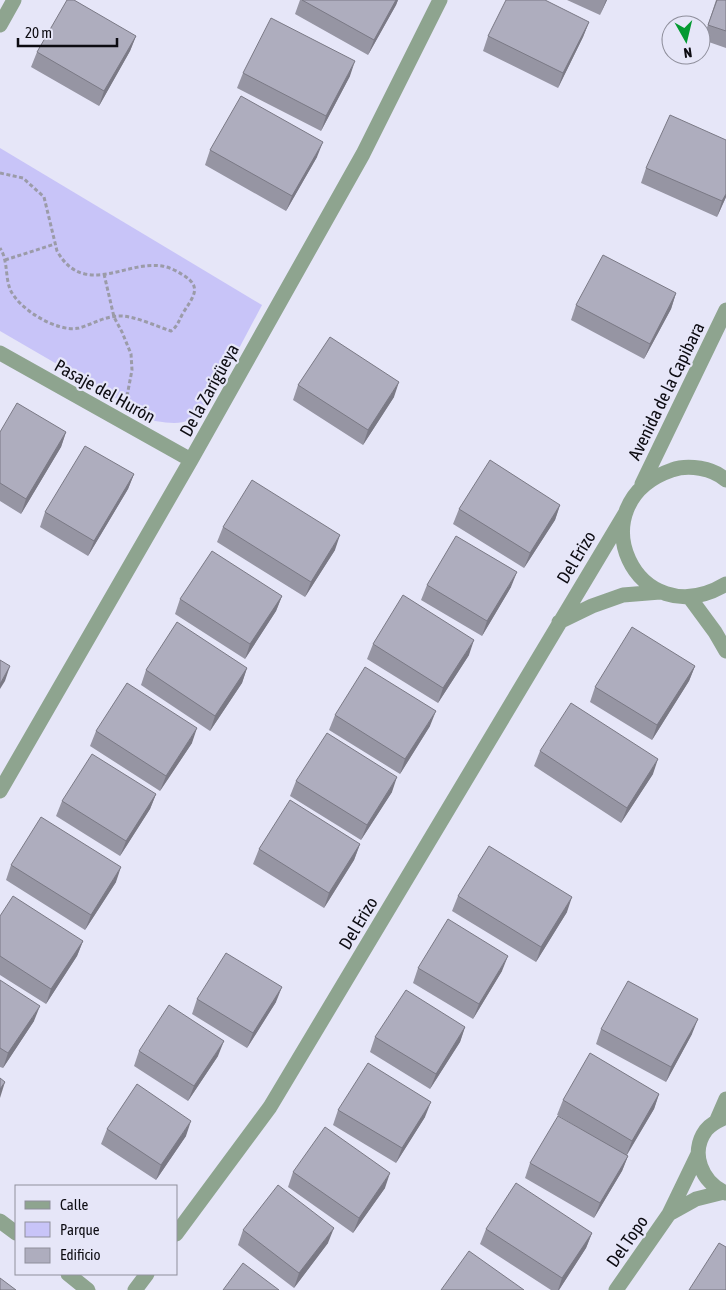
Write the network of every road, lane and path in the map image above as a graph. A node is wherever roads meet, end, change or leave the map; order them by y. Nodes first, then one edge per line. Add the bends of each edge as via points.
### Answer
1 (14, 0) edge
2 (440, 0) edge
3 (0, 25) edge
4 (0, 173) edge
5 (55, 244) junction
6 (0, 248) edge
7 (5, 260) junction
8 (104, 274) junction
9 (726, 310) edge
10 (114, 317) junction
11 (0, 353) edge
12 (118, 419) junction
13 (191, 460) junction
14 (726, 480) edge
15 (639, 489) junction
16 (626, 512) junction
17 (726, 584) edge
18 (660, 592) junction
19 (690, 598) junction
20 (559, 622) junction
21 (726, 651) edge
22 (0, 791) edge
23 (726, 1099) edge
24 (721, 1119) edge
25 (698, 1154) junction
26 (725, 1192) edge
27 (669, 1214) junction
28 (0, 1221) edge
29 (178, 1231) edge
30 (15, 1233) edge
31 (69, 1275) edge
32 (146, 1275) edge
33 (88, 1290) edge
34 (135, 1290) edge
35 (616, 1290) edge

1 - 3 street
2 - 13 street, De la Zarigüeya via 364,154
4 - 5 path via 23,178 44,197
5 - 7 path
5 - 8 path via 61,258 73,271 87,275
6 - 7 path
7 - 10 path via 10,289 42,320 64,329
8 - 10 path
8 - 10 path via 146,265 163,266 192,280 195,288 177,327 171,331 150,323
9 - 15 street, Avenida de la Capibara
10 - 12 path via 130,354 132,370 129,390
11 - 12 street, Pasaje del Hurón
12 - 13 street, Pasaje del Hurón
13 - 22 street, De la Zarigüeya
14 - 15 street, Avenida de la Capibara via 701,468 679,468 657,475
15 - 16 street, Avenida de la Capibara
16 - 18 street, Avenida de la Capibara via 622,531 632,567 645,582
16 - 20 street, Del Erizo
17 - 19 street, Avenida de la Capibara via 711,593
18 - 19 street, Avenida de la Capibara
18 - 20 street via 623,595
19 - 21 street
20 - 29 street, Del Erizo via 270,1107
23 - 24 street
24 - 25 street via 706,1130
25 - 26 street via 705,1177
25 - 27 street, Del Topo
26 - 27 street, Del Topo via 696,1199
27 - 35 street, Del Topo
28 - 30 street
31 - 33 street
32 - 34 street

